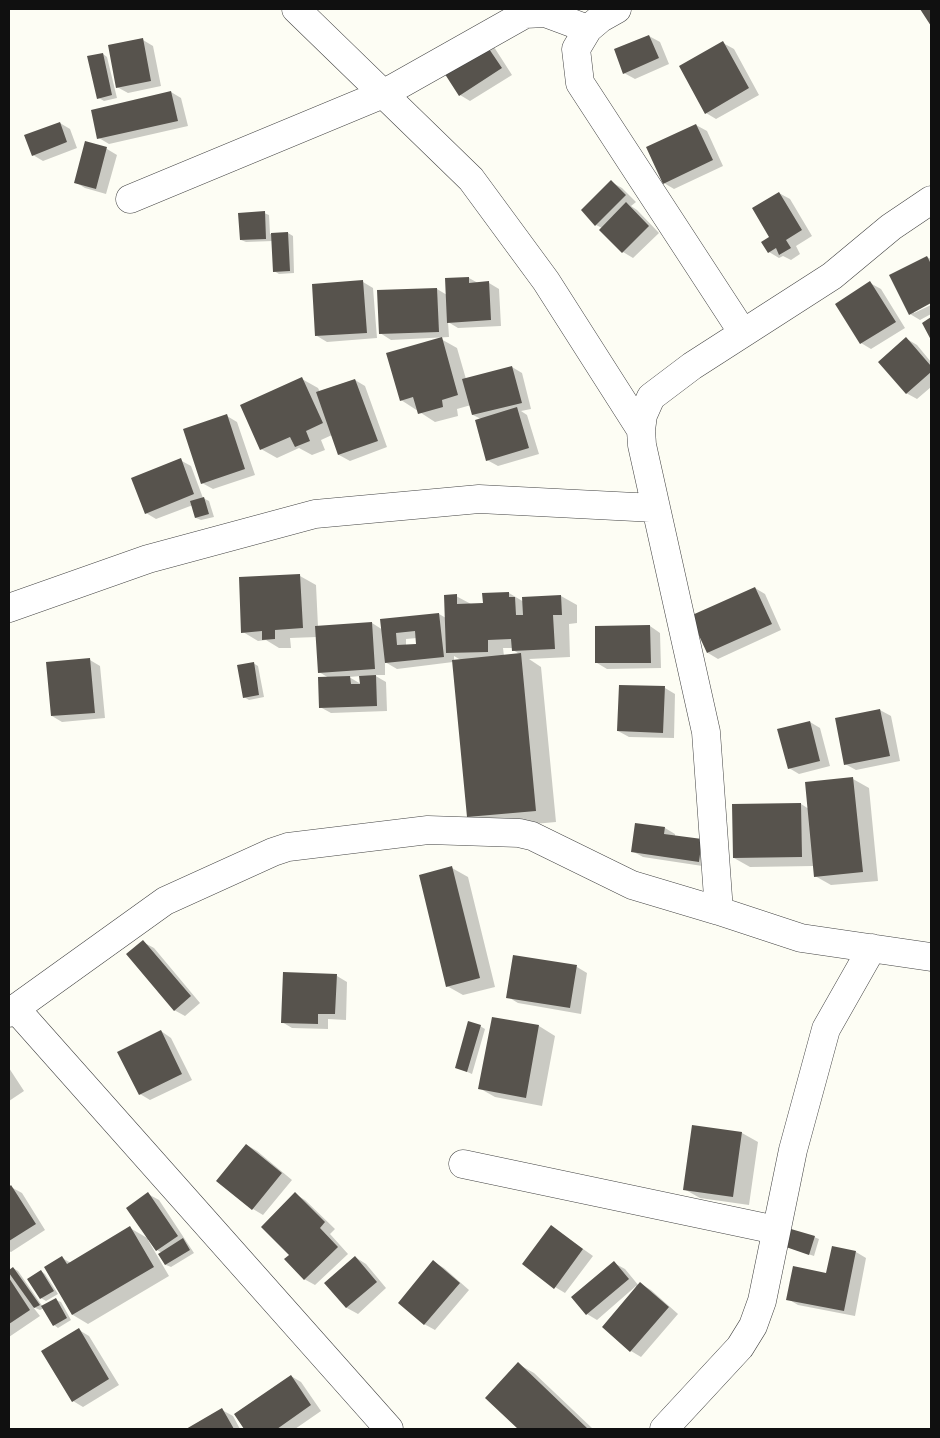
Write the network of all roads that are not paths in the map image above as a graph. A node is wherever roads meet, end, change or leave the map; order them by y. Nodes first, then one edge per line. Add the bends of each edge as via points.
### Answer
1 (296, 9) edge
2 (616, 9) edge
3 (537, 11) edge
4 (588, 29) junction
5 (383, 94) junction
6 (130, 199) dead end
7 (931, 200) edge
8 (743, 333) junction
9 (641, 430) junction
10 (656, 508) junction
11 (9, 608) edge
12 (718, 911) junction
13 (872, 948) junction
14 (931, 956) edge
15 (12, 1011) edge
16 (463, 1164) dead end
17 (776, 1230) junction
18 (389, 1429) edge
19 (664, 1429) edge

1 - 5 street
2 - 4 street
3 - 4 street
3 - 5 street via 526,14
4 - 8 street via 576,49 580,83
5 - 6 street
5 - 9 street via 471,179 546,281
7 - 8 street via 891,227 832,276
8 - 9 street via 651,397
9 - 10 street
10 - 11 street via 479,499 315,514 148,559
10 - 12 street via 706,732
12 - 13 street via 801,938
12 - 15 street via 632,885 532,836 519,833 428,830 288,847 165,902
13 - 14 street
13 - 17 street via 826,1029 793,1150
15 - 18 street
16 - 17 street
17 - 19 street via 762,1301 753,1326 740,1347

